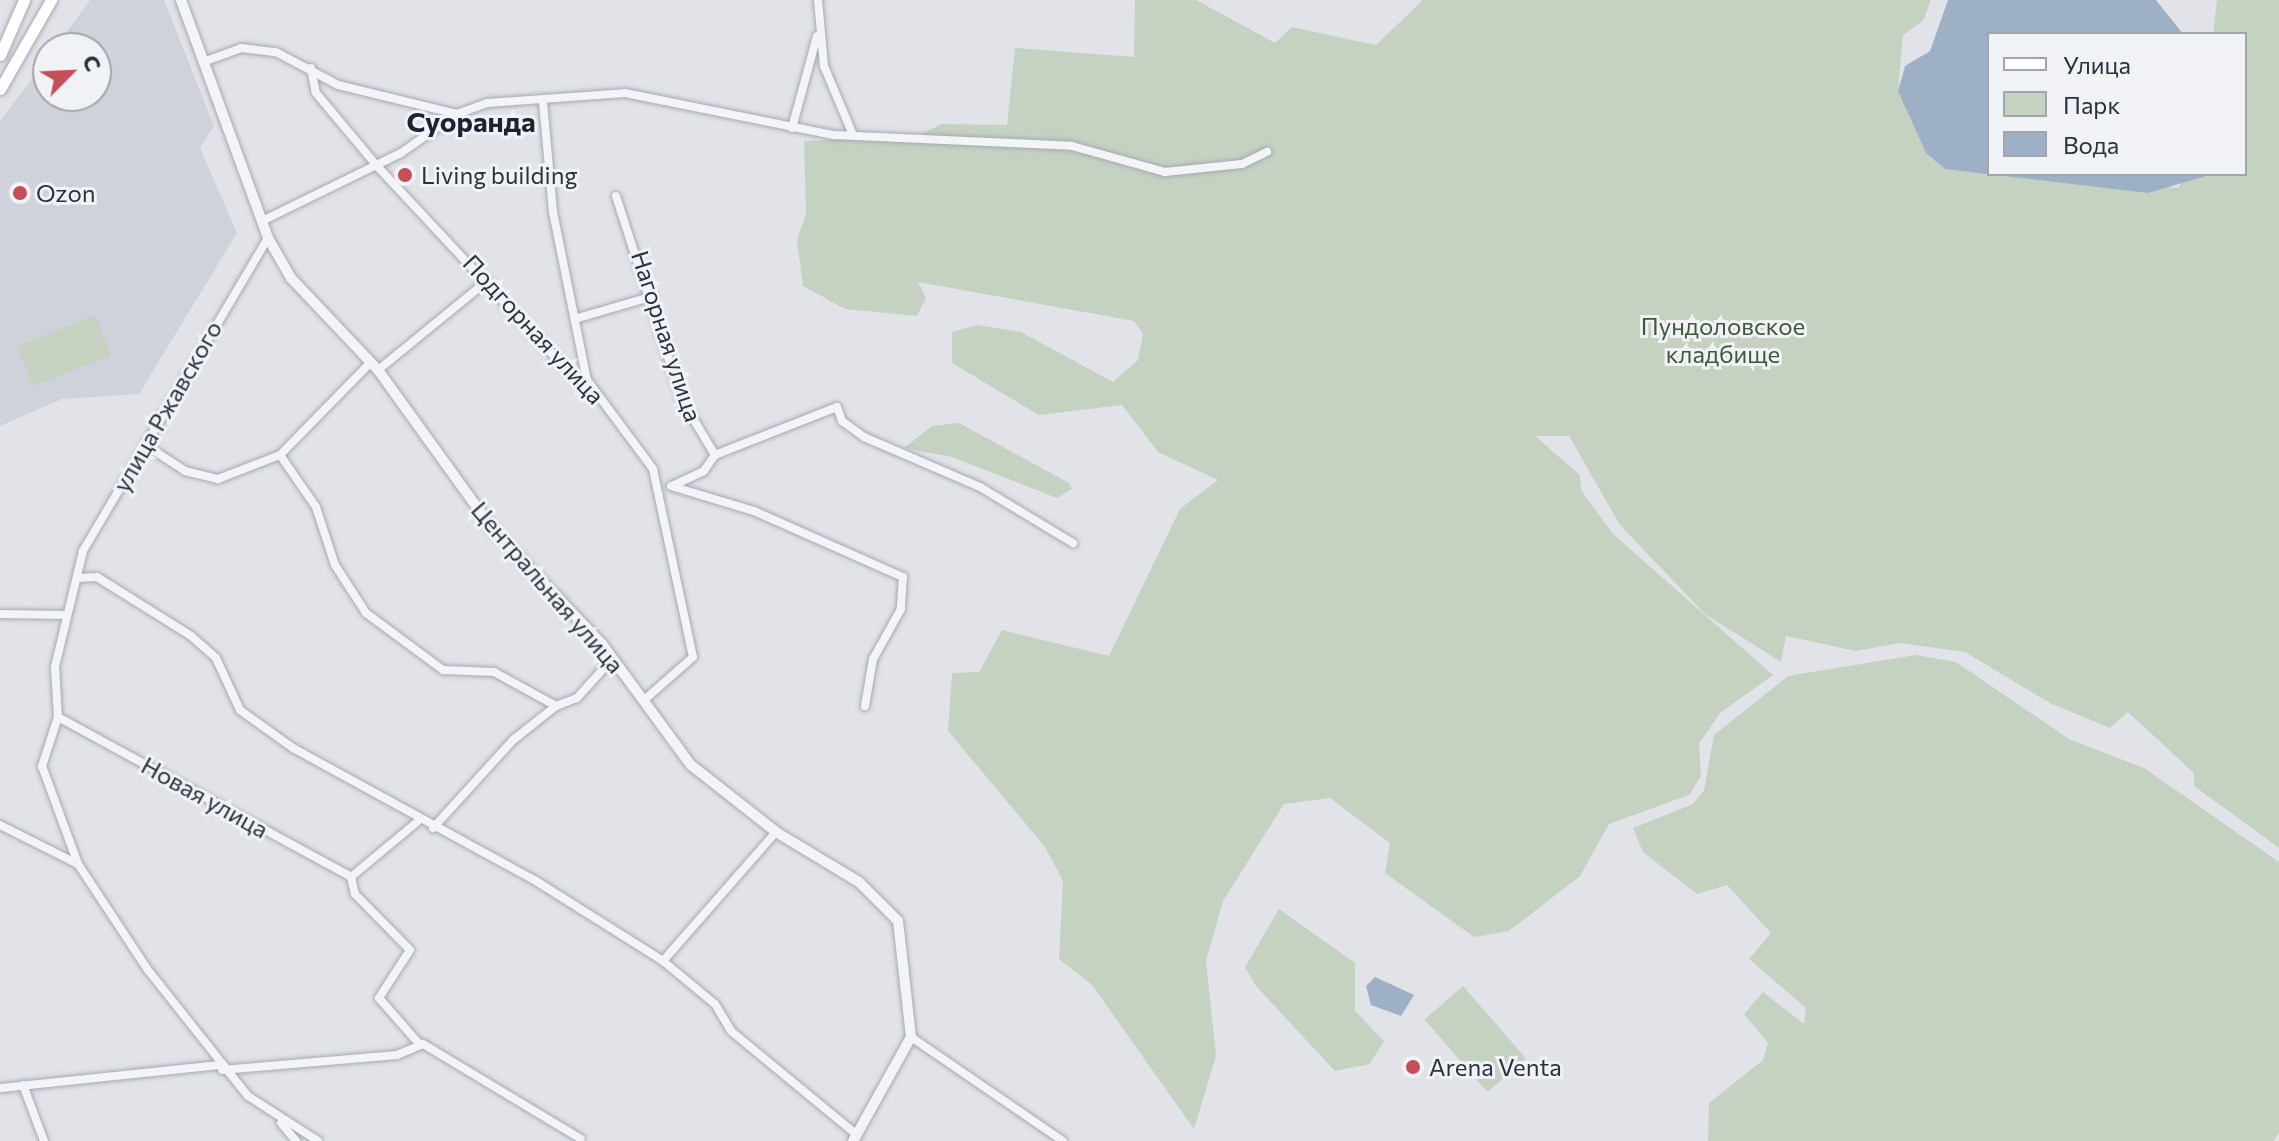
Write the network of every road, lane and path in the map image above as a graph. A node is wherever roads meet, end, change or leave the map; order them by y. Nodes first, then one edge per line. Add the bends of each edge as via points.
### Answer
1 (24, 0) edge
2 (51, 0) edge
3 (181, 0) edge
4 (818, 0) edge
5 (818, 33) junction
6 (0, 55) edge
7 (206, 61) junction
8 (311, 68) junction
9 (0, 89) edge
10 (543, 102) junction
11 (457, 114) junction
12 (792, 128) junction
13 (853, 135) junction
14 (1267, 152) dead end
15 (377, 166) junction
16 (616, 196) dead end
17 (262, 221) junction
18 (268, 238) junction
19 (487, 281) junction
20 (653, 296) junction
21 (578, 318) junction
22 (375, 366) junction
23 (587, 380) junction
24 (147, 446) junction
25 (280, 455) junction
26 (715, 455) junction
27 (666, 485) junction
28 (1073, 543) dead end
29 (78, 578) junction
30 (0, 614) edge
31 (67, 615) junction
32 (613, 658) junction
33 (644, 700) junction
34 (556, 706) junction
35 (865, 706) dead end
36 (58, 717) junction
37 (417, 822) junction
38 (0, 825) edge
39 (433, 828) junction
40 (776, 832) junction
41 (78, 864) junction
42 (351, 877) junction
43 (663, 961) junction
44 (911, 1037) junction
45 (420, 1045) junction
46 (220, 1067) junction
47 (23, 1085) junction
48 (0, 1088) edge
49 (280, 1122) junction
50 (285, 1137) edge
51 (854, 1137) edge
52 (581, 1139) dead end
53 (44, 1141) edge
54 (296, 1141) edge
55 (318, 1141) edge
56 (1063, 1141) edge

1 - 6 main road
2 - 9 main road
3 - 7 street, Центральная улица
4 - 5 street
5 - 12 street
5 - 13 street
7 - 8 street via 241,48
7 - 17 street, Центральная улица
8 - 11 street via 338,85
8 - 15 street, Подгорная улица via 316,93
10 - 11 street via 487,103
10 - 12 street via 659,96
10 - 21 street via 553,212
11 - 15 street
12 - 13 street
13 - 14 street via 1033,140 1165,172 1242,164
15 - 17 street
15 - 19 street, Подгорная улица
16 - 20 street, Нагорная улица
17 - 18 street, Центральная улица
18 - 22 street, Центральная улица via 307,297
18 - 24 street, улица Ржавского
19 - 22 street
19 - 23 street, Подгорная улица via 571,374
20 - 21 street
20 - 26 street, Нагорная улица via 682,400
21 - 23 street
22 - 25 street
22 - 32 street, Центральная улица via 495,532
23 - 27 street, Подгорная улица
24 - 25 street via 185,471 218,479
24 - 29 street, улица Ржавского via 95,528
25 - 34 street via 316,507 335,565 366,613 443,670 494,672
26 - 27 street via 704,471
26 - 28 street via 837,407 842,421 864,437 980,487
27 - 33 street via 658,510 693,657
27 - 35 street via 754,511 903,577 901,609 873,659
29 - 31 street, улица Ржавского
29 - 37 street via 97,577 157,612 216,658 240,710
30 - 31 street
31 - 36 street, улица Ржавского via 55,667
32 - 33 street, Центральная улица
32 - 34 street via 577,698
33 - 40 street, Центральная улица via 691,765
34 - 39 street via 513,740
36 - 41 street via 44,750 44,780
36 - 42 street, Новая улица
37 - 39 street
37 - 42 street
38 - 41 street
39 - 43 street via 536,881
40 - 43 street
40 - 44 street, Центральная улица via 859,882 898,921
41 - 46 street
42 - 45 street via 355,894 410,950 379,998
43 - 51 street via 715,1004 731,1031
44 - 51 street
44 - 56 street
45 - 46 street via 397,1055
45 - 52 street via 507,1089
46 - 47 street
46 - 49 street
47 - 48 street
47 - 53 street
49 - 50 street
49 - 55 street
50 - 54 street

